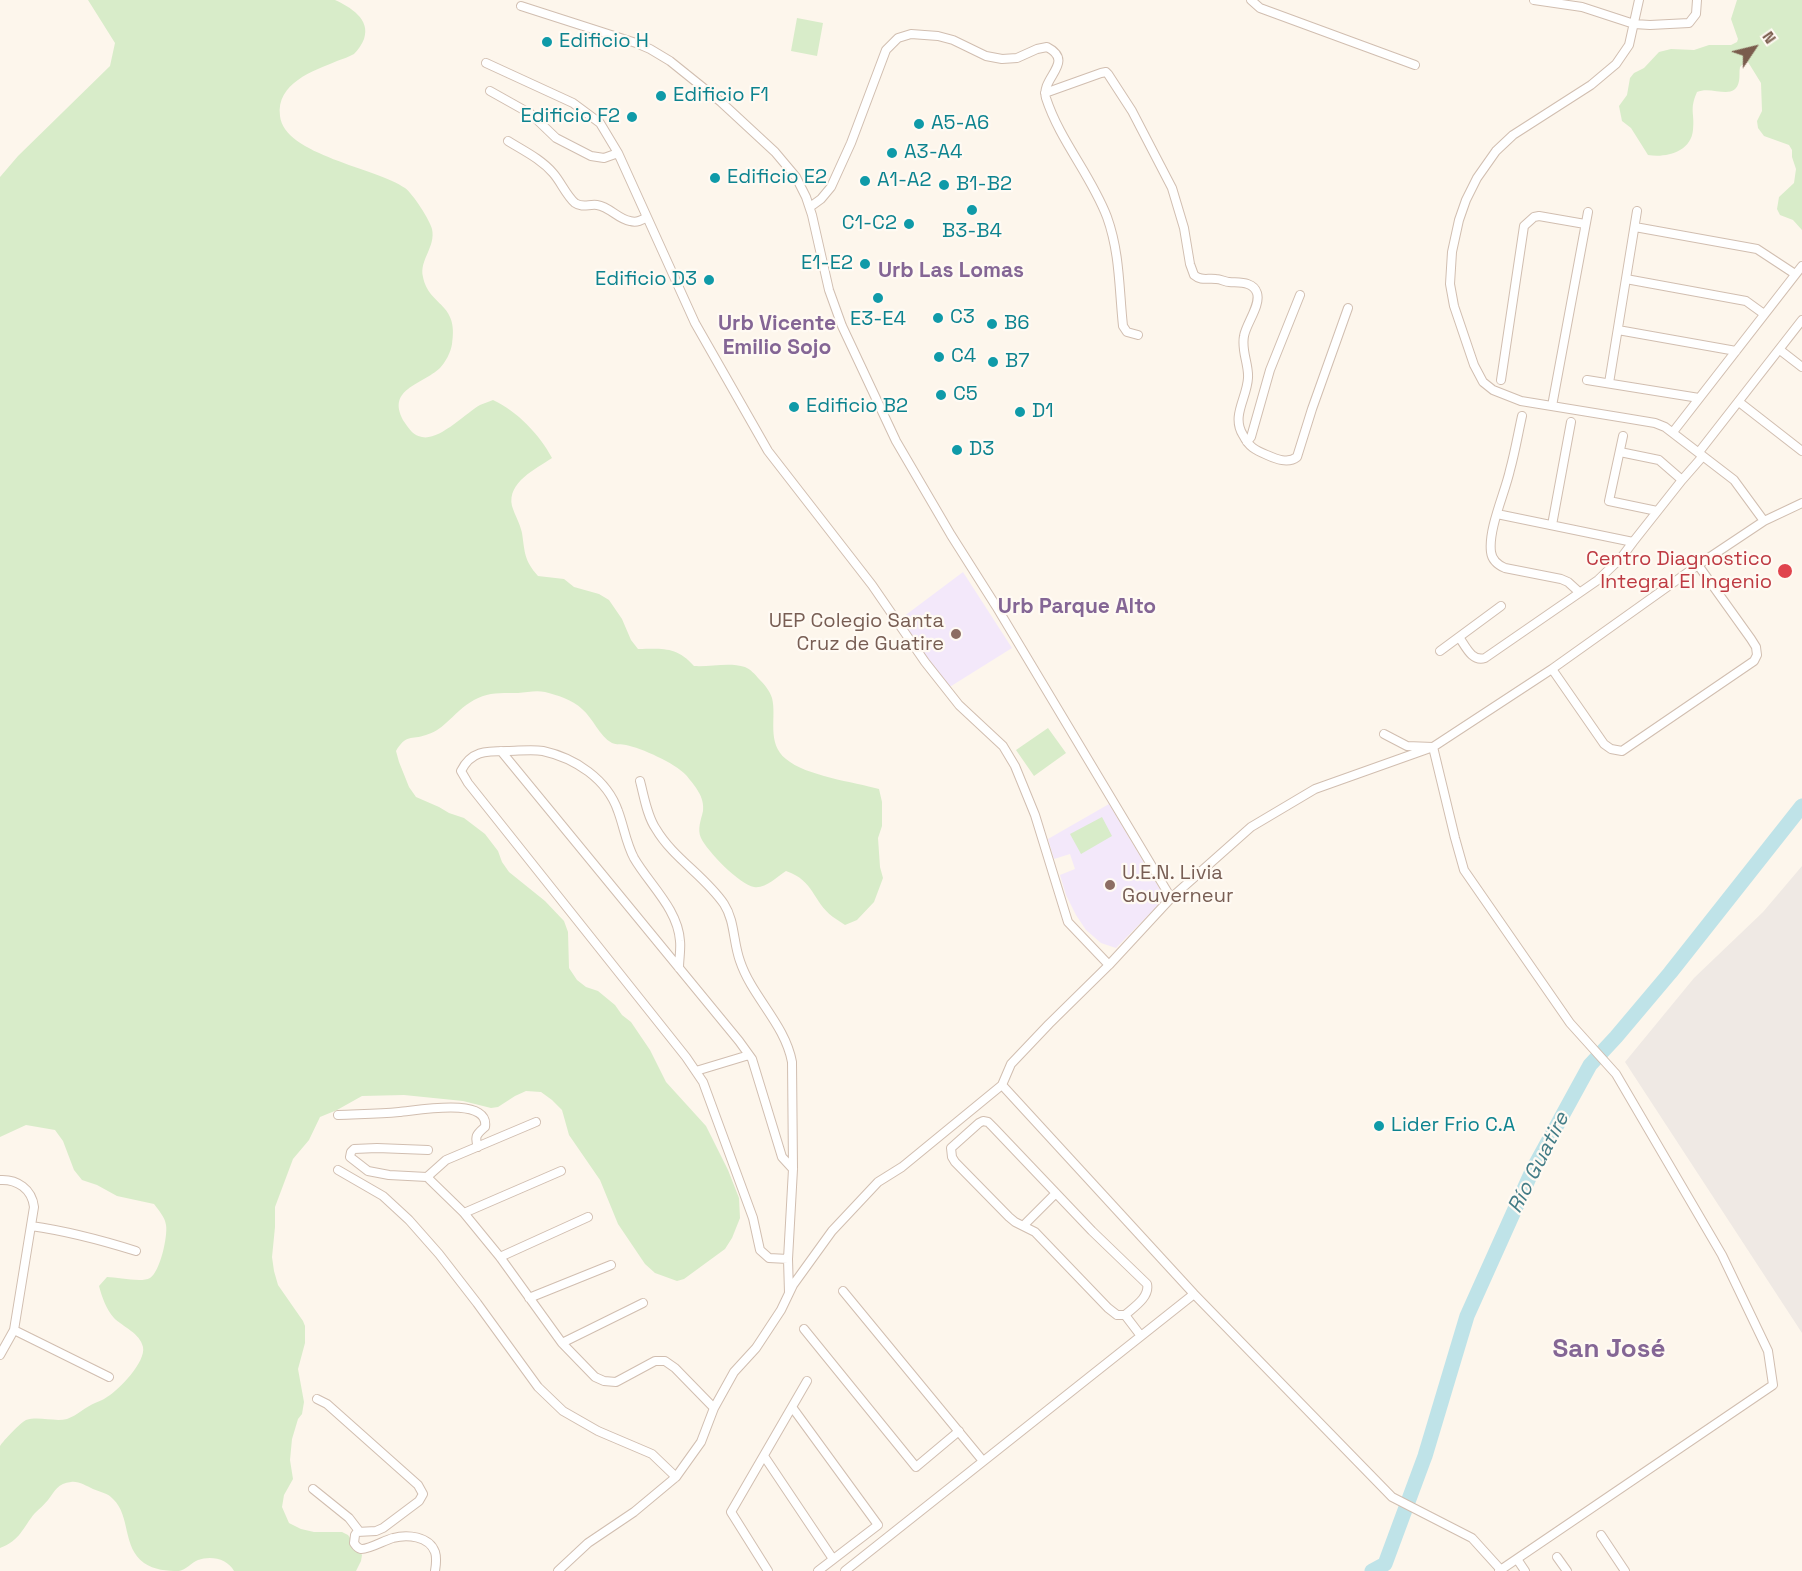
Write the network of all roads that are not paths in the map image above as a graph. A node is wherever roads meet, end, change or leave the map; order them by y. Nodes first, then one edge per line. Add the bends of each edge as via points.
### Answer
1 (1251, 0) edge
2 (1534, 0) edge
3 (1639, 0) edge
4 (1698, 0) edge
5 (1582, 4) edge
6 (521, 6) dead end
7 (1634, 24) junction
8 (486, 63) dead end
9 (1415, 65) dead end
10 (490, 91) dead end
11 (1045, 93) junction
12 (508, 141) dead end
13 (618, 153) junction
14 (810, 207) junction
15 (1637, 211) dead end
16 (1588, 213) dead end
17 (647, 217) junction
18 (1585, 224) junction
19 (1635, 227) junction
20 (1802, 266) edge
21 (1796, 274) junction
22 (1626, 279) junction
23 (1300, 295) dead end
24 (1348, 308) dead end
25 (1764, 314) junction
26 (1802, 320) edge
27 (1618, 330) junction
28 (1138, 335) dead end
29 (1780, 350) junction
30 (1736, 351) junction
31 (1802, 367) edge
32 (1501, 380) dead end
33 (1587, 380) dead end
34 (1609, 383) junction
35 (1699, 398) junction
36 (1739, 402) junction
37 (1552, 406) junction
38 (1522, 416) dead end
39 (1571, 422) dead end
40 (1673, 432) junction
41 (1623, 436) dead end
42 (1246, 442) junction
43 (1802, 451) edge
44 (1620, 452) junction
45 (1701, 454) junction
46 (1682, 480) junction
47 (1802, 503) edge
48 (1657, 511) junction
49 (1497, 514) junction
50 (1764, 521) junction
51 (1552, 525) junction
52 (1633, 542) junction
53 (1698, 565) junction
54 (1578, 592) junction
55 (1501, 606) dead end
56 (1459, 637) junction
57 (1440, 651) dead end
58 (1552, 669) junction
59 (1384, 734) dead end
60 (1433, 747) junction
61 (501, 751) junction
62 (640, 782) dead end
63 (1171, 898) junction
64 (1109, 965) junction
65 (679, 968) junction
66 (749, 1055) junction
67 (696, 1071) junction
68 (1002, 1085) junction
69 (338, 1115) dead end
70 (536, 1122) dead end
71 (478, 1147) junction
72 (428, 1150) dead end
73 (793, 1169) junction
74 (338, 1170) dead end
75 (561, 1171) dead end
76 (427, 1177) junction
77 (0, 1180) edge
78 (1056, 1192) junction
79 (464, 1213) junction
80 (588, 1217) dead end
81 (31, 1226) junction
82 (1023, 1226) junction
83 (136, 1251) dead end
84 (501, 1257) junction
85 (788, 1259) junction
86 (611, 1265) dead end
87 (843, 1291) dead end
88 (1194, 1294) junction
89 (789, 1295) junction
90 (529, 1298) junction
91 (643, 1303) dead end
92 (1125, 1315) junction
93 (804, 1329) dead end
94 (14, 1330) junction
95 (1141, 1336) junction
96 (562, 1343) junction
97 (0, 1355) edge
98 (110, 1377) dead end
99 (807, 1381) dead end
100 (317, 1399) dead end
101 (792, 1407) junction
102 (714, 1408) junction
103 (959, 1431) junction
104 (764, 1456) junction
105 (983, 1461) junction
106 (676, 1477) junction
107 (313, 1489) dead end
108 (359, 1532) junction
109 (1601, 1535) dead end
110 (1557, 1557) dead end
111 (833, 1559) junction
112 (1517, 1559) junction
113 (435, 1571) edge
114 (558, 1571) edge
115 (768, 1571) edge
116 (818, 1571) edge
117 (845, 1571) edge
118 (1500, 1571) edge
119 (1525, 1571) edge
120 (1567, 1571) edge
121 (1625, 1571) edge

1 - 9 street via 1265,10
2 - 5 street
3 - 7 street
4 - 7 street via 1696,14 1689,23
5 - 7 street
6 - 14 street via 636,43 669,61 775,152 796,177
7 - 37 street via 1629,45 1617,64 1513,135 1490,158 1466,200 1452,252 1450,284 1454,306 1480,376 1487,386 1510,398
8 - 13 street via 573,103 600,123
10 - 13 street via 531,114 556,138 591,156 604,158
11 - 14 street via 1059,63 1047,47 1002,60 938,36 911,34 898,38 886,50 831,187
11 - 28 street via 1059,129 1107,218 1118,263 1123,326 1127,332
11 - 42 street via 1103,72 1108,74 1172,188 1194,275 1246,284 1256,290 1257,304 1244,337 1248,381 1238,422
12 - 17 street via 548,166 578,205 597,205 628,221
13 - 17 street
14 - 63 street via 829,290 842,326 896,441
15 - 19 street
16 - 18 street
17 - 64 street via 695,323 768,451 959,705 1004,746 1035,815 1068,922
18 - 32 street via 1539,216 1524,226
18 - 37 street
19 - 21 street via 1757,249
19 - 22 street
20 - 21 street
21 - 25 street
22 - 25 street via 1746,301
22 - 27 street
23 - 42 street
24 - 42 street via 1297,457 1291,461 1277,459
25 - 30 street
26 - 29 street
27 - 30 street
27 - 34 street
29 - 31 street
29 - 36 street
30 - 35 street
33 - 34 street
34 - 35 street
35 - 40 street
36 - 43 street
36 - 45 street
37 - 40 street via 1655,423
38 - 49 street
39 - 51 street
40 - 45 street
41 - 44 street
44 - 46 street via 1659,460
44 - 48 street via 1609,501
45 - 46 street
45 - 50 street via 1734,480
46 - 48 street
47 - 50 street
48 - 52 street
49 - 51 street
49 - 54 street via 1490,549 1498,565 1561,579
50 - 53 street
51 - 52 street
52 - 54 street via 1608,572
53 - 58 street
53 - 58 street via 1756,646 1754,661 1622,751 1604,744
54 - 56 street via 1483,659 1474,658
55 - 56 street
56 - 57 street
58 - 60 street
59 - 60 street via 1407,746
60 - 63 street via 1299,798 1251,827
60 - 112 street via 1464,870 1570,1023 1616,1074 1722,1255 1767,1351 1773,1385
61 - 65 street
61 - 65 street via 542,751 574,762 610,793 628,846 675,921 680,939
61 - 67 street via 478,753 466,761 461,771 468,783
62 - 73 street via 654,827 726,907 747,978 789,1046
63 - 64 street
64 - 68 street via 1011,1064
65 - 66 street
66 - 67 street
66 - 73 street via 782,1158
67 - 85 street via 753,1218 760,1250 769,1258
68 - 88 street
68 - 89 street via 878,1182 832,1231
69 - 71 street via 462,1108 482,1115 486,1121 475,1139
70 - 71 street
71 - 76 street via 446,1160
72 - 76 street via 354,1149 350,1157 368,1171
73 - 85 street
74 - 106 street via 383,1196 409,1220 538,1386 563,1411 652,1454
75 - 79 street
76 - 79 street
77 - 81 street via 16,1182 29,1193 34,1207
78 - 82 street
78 - 82 street via 988,1122 979,1123 954,1144 951,1152 955,1162 1009,1218
78 - 92 street via 1147,1284 1146,1296
79 - 84 street
80 - 84 street
81 - 83 street via 99,1239
81 - 94 street
82 - 92 street via 1035,1232 1108,1308 1117,1315
84 - 90 street
85 - 89 street
86 - 90 street
87 - 103 street
88 - 95 street
88 - 118 street via 1392,1497 1472,1538
89 - 102 street
90 - 96 street
91 - 96 street
92 - 95 street
93 - 103 street via 916,1467
94 - 97 street
94 - 98 street
95 - 105 street
96 - 102 street via 595,1377 604,1381 616,1382 655,1362 669,1362
99 - 101 street
100 - 108 street via 422,1489 419,1501 383,1528
101 - 104 street
101 - 111 street via 878,1525
102 - 106 street via 701,1442
103 - 105 street
104 - 111 street
104 - 115 street via 731,1512
105 - 117 street
106 - 114 street
107 - 108 street via 349,1518
108 - 113 street via 354,1543 360,1549 401,1536 423,1540 436,1554
109 - 121 street
110 - 120 street
111 - 116 street
112 - 118 street
112 - 119 street

